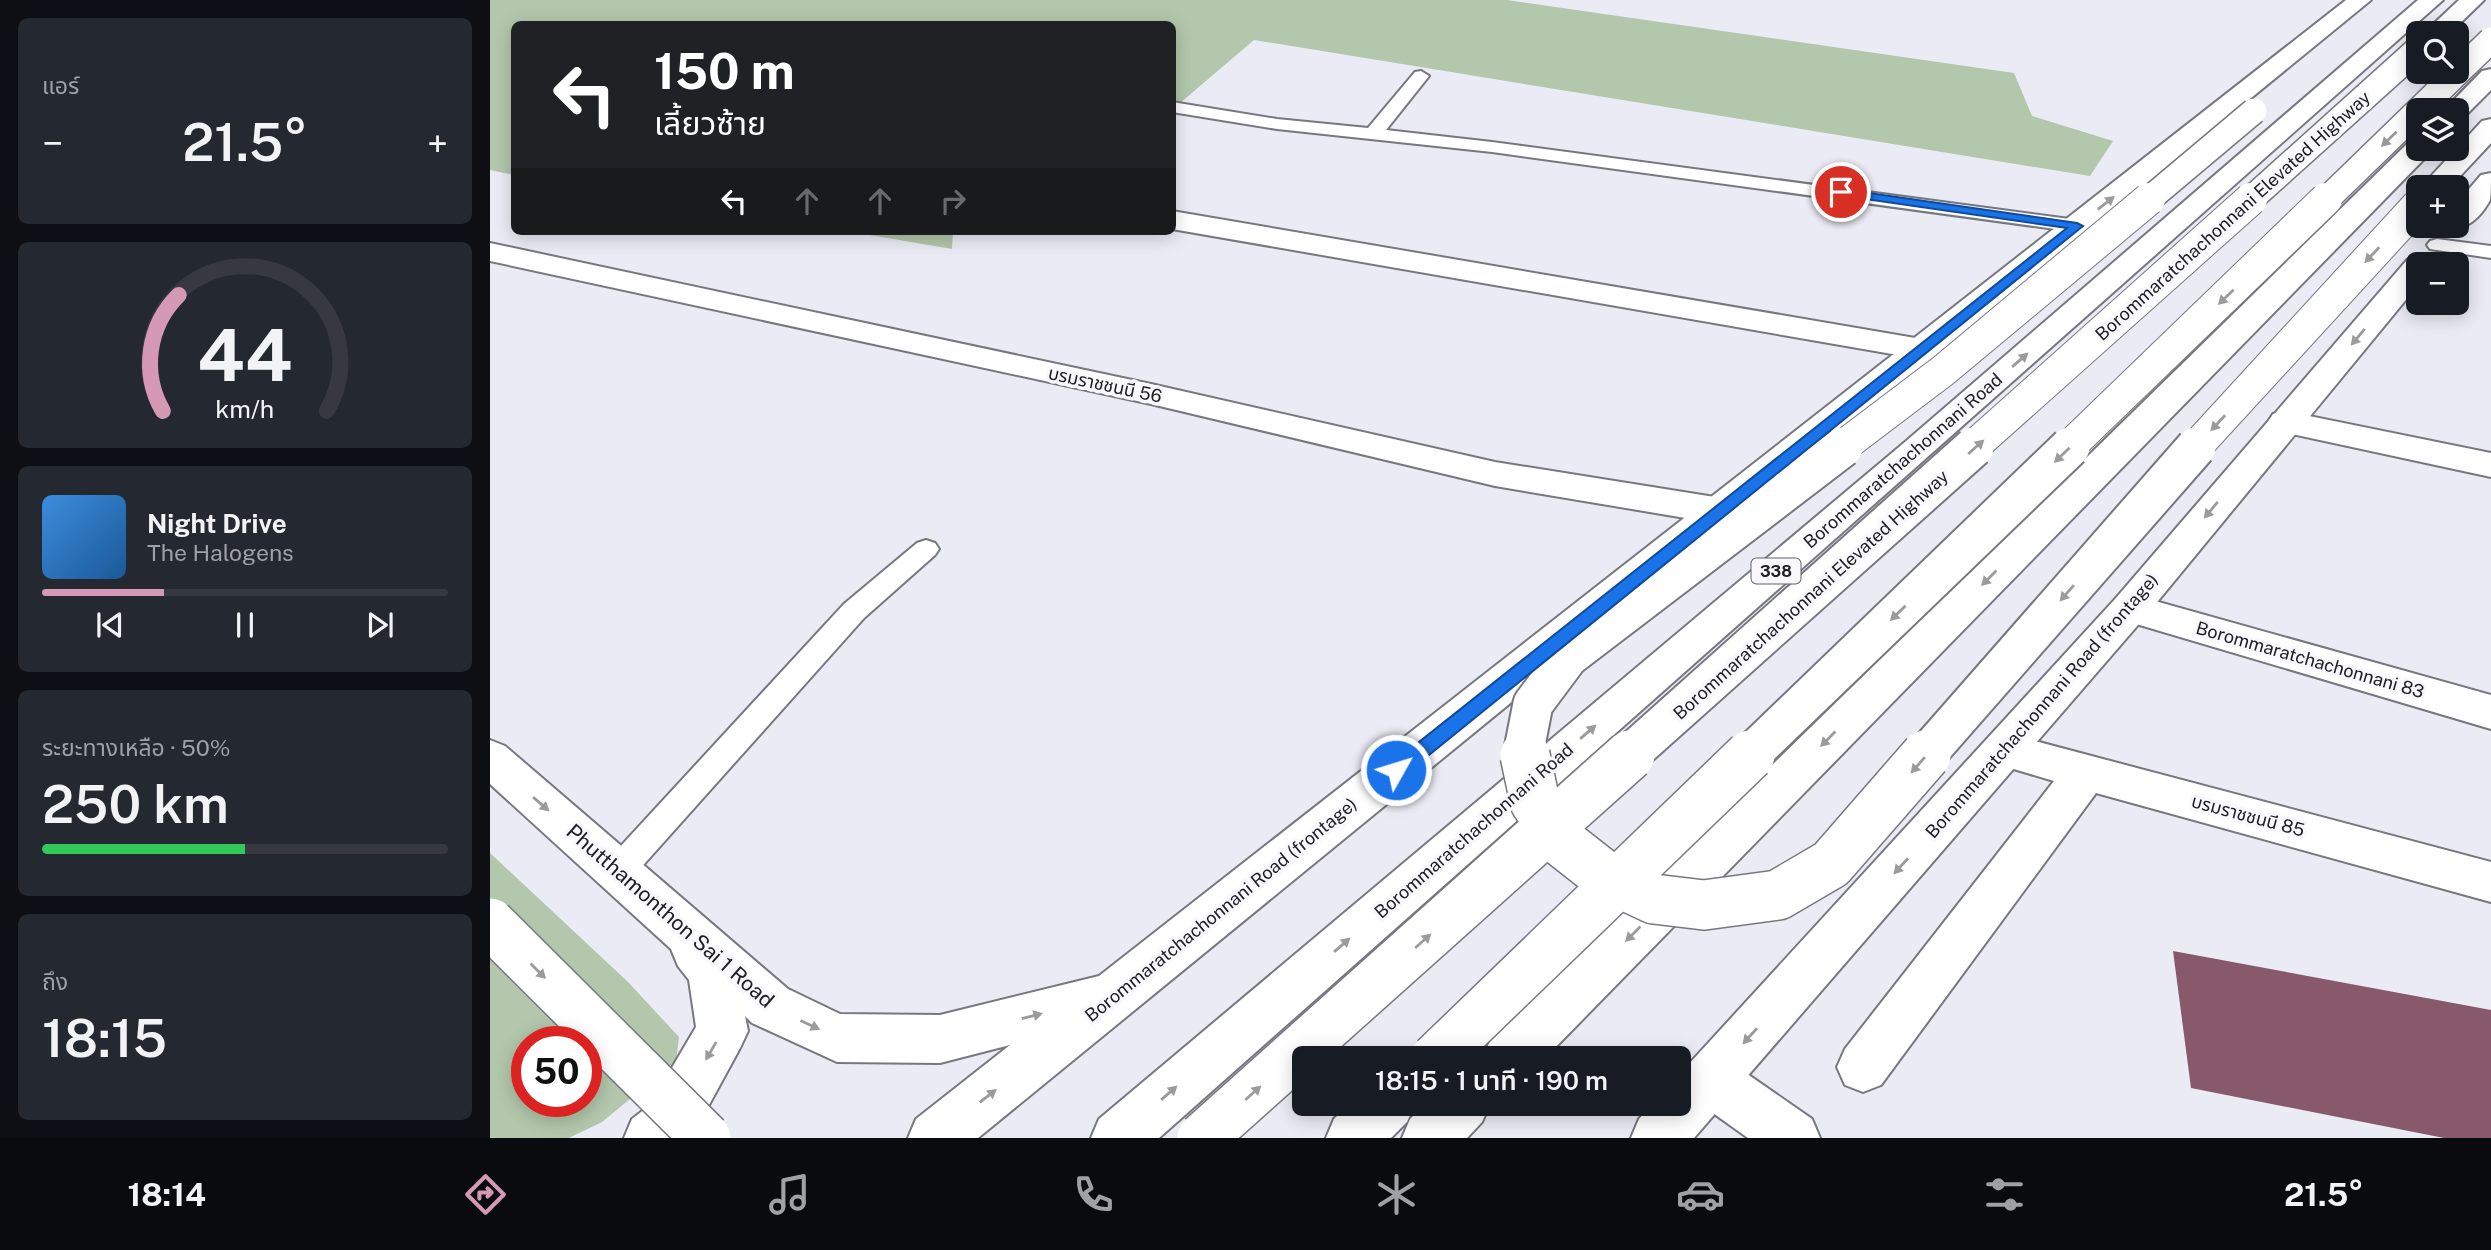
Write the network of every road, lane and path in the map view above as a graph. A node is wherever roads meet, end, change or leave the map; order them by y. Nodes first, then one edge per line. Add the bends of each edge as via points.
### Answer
1 (2360, 0) edge
2 (2375, 0) edge
3 (2432, 0) edge
4 (2473, 0) edge
5 (2449, 21) edge
6 (2491, 40) edge
7 (2406, 60) edge
8 (1421, 76) dead end
9 (2491, 76) edge
10 (2469, 98) edge
11 (1176, 108) edge
12 (2491, 127) edge
13 (1373, 134) junction
14 (2406, 161) edge
15 (2447, 175) edge
16 (2491, 181) edge
17 (2469, 207) edge
18 (2406, 218) edge
19 (1176, 220) edge
20 (2077, 226) junction
21 (2432, 250) edge
22 (490, 252) edge
23 (2491, 252) edge
24 (1921, 349) junction
25 (2286, 422) junction
26 (2491, 465) edge
27 (1721, 511) junction
28 (926, 549) dead end
29 (2130, 608) junction
30 (2491, 712) edge
31 (2005, 750) junction
32 (490, 758) edge
33 (2087, 772) junction
34 (618, 871) junction
35 (2491, 882) edge
36 (660, 909) junction
37 (490, 923) edge
38 (1115, 995) junction
39 (1448, 1046) edge
40 (1521, 1046) edge
41 (1863, 1067) dead end
42 (1711, 1080) junction
43 (1376, 1116) edge
44 (1451, 1116) edge
45 (652, 1138) edge
46 (706, 1138) edge
47 (935, 1138) edge
48 (1118, 1138) edge
49 (1202, 1138) edge
50 (1353, 1138) edge
51 (1429, 1138) edge
52 (1658, 1138) edge
53 (1793, 1138) edge

20 -> 1 main road, Borommaratchachonnani Road (frontage)
18 -> 2 main road, bridge via 2174,471 1831,864 1778,895 1704,905 1654,899 1605,876 1563,843 1535,802 1524,750 1533,704 1568,657 1944,370 2254,111
48 -> 3 main road, Borommaratchachonnani Road / 338
4 - 5 main road
6 -> 39 main road, bridge
49 -> 7 main road, Borommaratchachonnani Elevated Highway / 338, bridge
8 - 13 lane
9 - 10 main road
11 - 13 lane
12 - 15 main road
13 - 20 lane
14 -> 40 main road
16 - 17 main road
19 - 24 main road
20 - 24 main road, Borommaratchachonnani Road (frontage)
21 - 23 lane
21 -> 25 main road, Borommaratchachonnani Road (frontage)
22 - 27 main road, บรมราชชนนี 56 via 1151,394 1495,474
24 - 27 main road, Borommaratchachonnani Road (frontage)
25 - 26 main road
25 -> 29 main road, Borommaratchachonnani Road (frontage)
27 - 38 main road, Borommaratchachonnani Road (frontage)
28 - 34 lane via 854,611
29 - 30 main road, Borommaratchachonnani 83
29 - 31 main road, Borommaratchachonnani Road (frontage)
31 - 33 main road, บรมราชชนนี 85
31 -> 42 main road, Borommaratchachonnani Road (frontage)
32 -> 34 main road, Phutthamonthon Sai 1 Road
33 - 35 main road, บรมราชชนนี 85
33 - 41 main road
34 - 36 main road, Phutthamonthon Sai 1 Road
36 -> 38 main road, Phutthamonthon Sai 1 Road via 770,1006 837,1038 940,1040
36 -> 45 main road via 713,971 722,1031 669,1124
37 -> 46 main road, bridge
47 -> 38 main road, Borommaratchachonnani Road (frontage)
42 - 52 main road, Borommaratchachonnani Road (frontage)
42 - 53 main road
43 - 50 main road
44 - 51 main road

